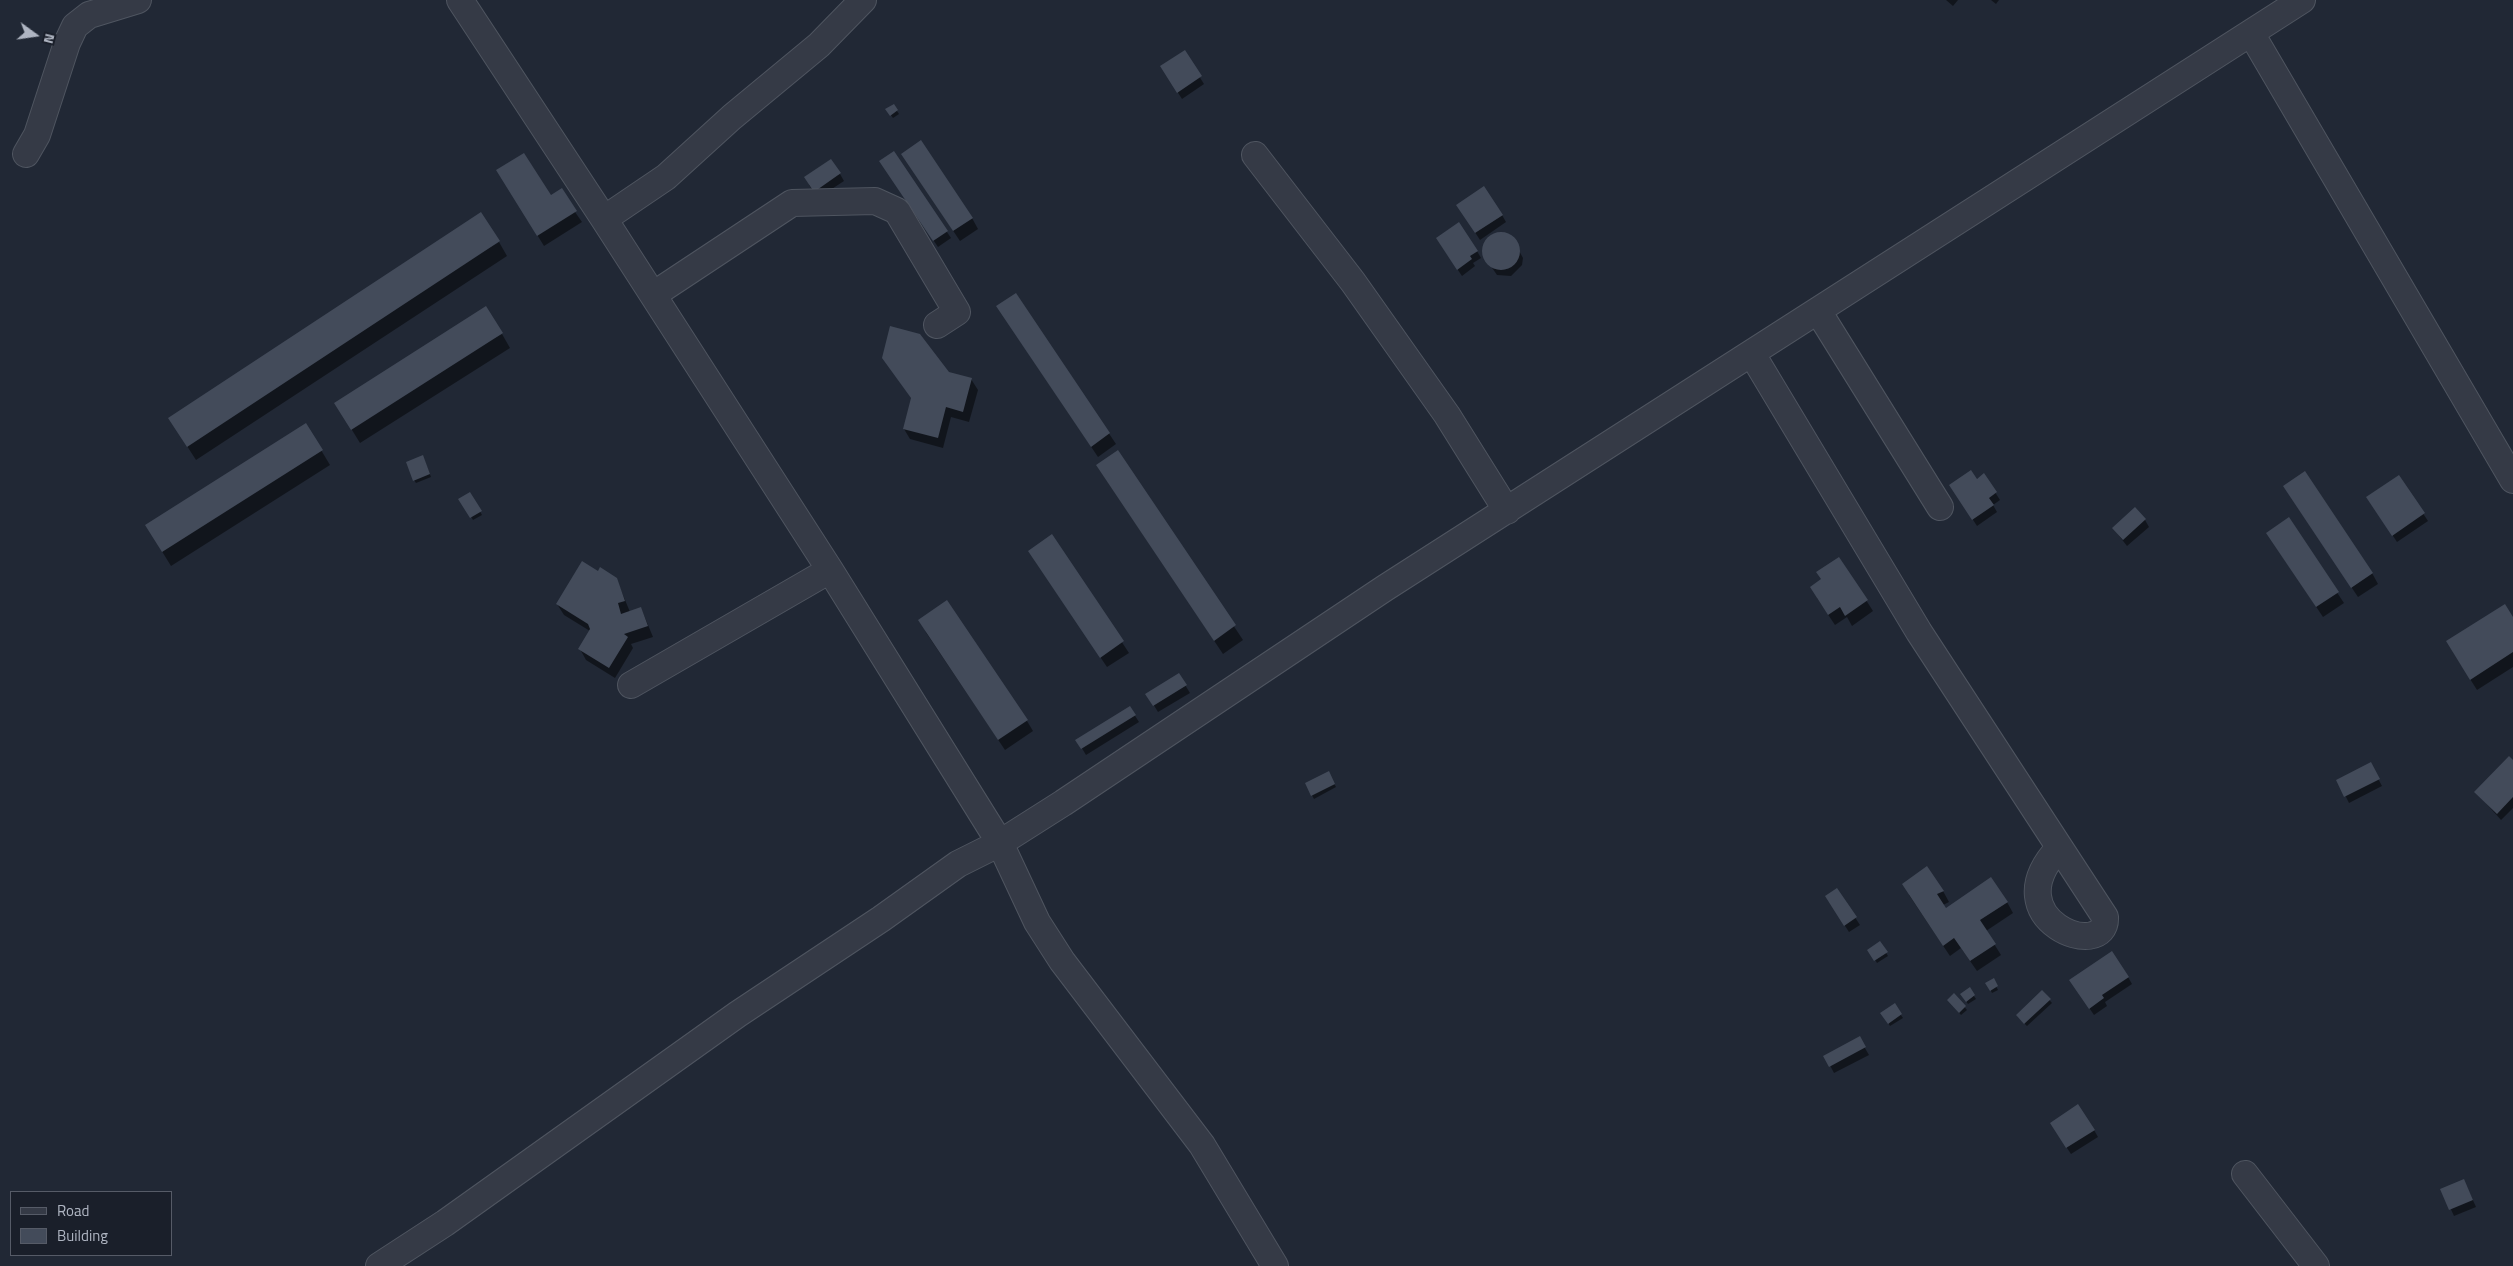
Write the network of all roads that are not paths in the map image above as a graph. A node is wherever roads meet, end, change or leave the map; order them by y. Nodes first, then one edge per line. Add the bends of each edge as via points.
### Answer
1 (138, 0) edge
2 (460, 0) edge
3 (863, 0) edge
4 (2302, 0) edge
5 (2251, 33) junction
6 (26, 154) dead end
7 (1255, 155) dead end
8 (604, 219) junction
9 (653, 295) junction
10 (1818, 311) junction
11 (937, 325) dead end
12 (1752, 354) junction
13 (2513, 480) edge
14 (1940, 506) dead end
15 (1507, 511) junction
16 (830, 570) junction
17 (631, 685) dead end
18 (1000, 843) junction
19 (2059, 848) dead end
20 (2245, 1174) dead end
21 (379, 1266) edge
22 (1275, 1266) edge
23 (2316, 1266) edge

1 - 6 street via 90,15 75,26 38,135
2 - 8 street
3 - 8 street via 819,44 666,177
4 - 5 street
5 - 10 street
5 - 13 street
7 - 15 street via 1353,282 1447,415
8 - 9 street
9 - 11 street via 792,203 875,201 897,211 957,312
9 - 16 street
10 - 12 street
10 - 14 street
12 - 15 street
12 - 19 street via 1920,632
15 - 18 street
16 - 17 street
16 - 18 street
18 - 21 street via 958,864 738,1014 445,1224
18 - 22 street via 1037,922 1062,960 1202,1145
20 - 23 street

